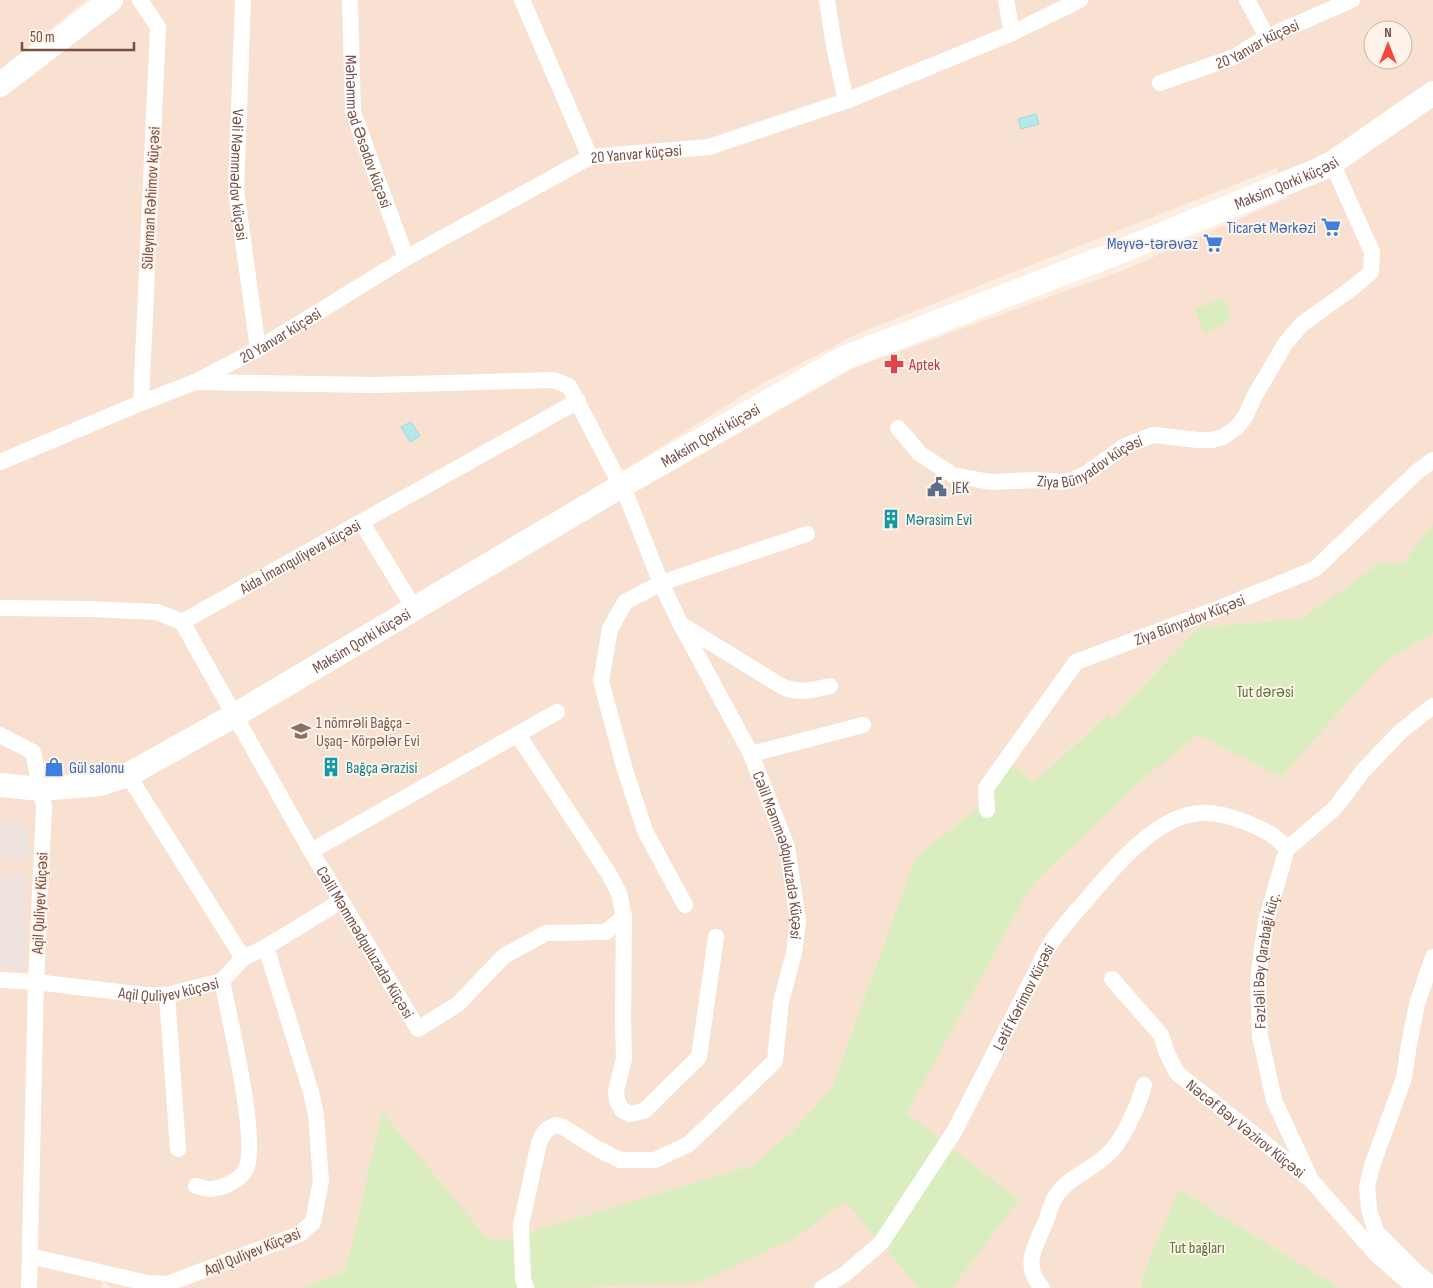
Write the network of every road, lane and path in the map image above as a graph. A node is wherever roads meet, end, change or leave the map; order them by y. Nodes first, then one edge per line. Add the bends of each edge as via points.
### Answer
1 (111, 0) edge
2 (140, 0) edge
3 (243, 0) edge
4 (350, 0) edge
5 (522, 0) edge
6 (827, 0) edge
7 (1006, 0) edge
8 (1080, 0) edge
9 (1247, 0) edge
10 (1352, 0) edge
11 (1012, 33) junction
12 (1266, 36) junction
13 (1160, 83) dead end
14 (0, 85) edge
15 (1433, 92) edge
16 (846, 101) junction
17 (590, 157) junction
18 (1332, 163) junction
19 (406, 258) junction
20 (258, 350) junction
21 (195, 382) junction
22 (578, 401) junction
23 (141, 402) junction
24 (898, 428) dead end
25 (1433, 460) edge
26 (0, 462) edge
27 (621, 486) junction
28 (362, 523) junction
29 (807, 534) dead end
30 (661, 583) junction
31 (0, 608) edge
32 (414, 608) junction
33 (182, 622) junction
34 (680, 623) junction
35 (830, 686) dead end
36 (1433, 706) edge
37 (557, 712) dead end
38 (235, 715) junction
39 (863, 725) dead end
40 (518, 735) junction
41 (0, 736) edge
42 (751, 754) junction
43 (128, 774) junction
44 (0, 785) edge
45 (41, 789) junction
46 (987, 810) dead end
47 (1287, 849) junction
48 (311, 851) junction
49 (341, 901) junction
50 (685, 905) dead end
51 (624, 917) junction
52 (716, 937) dead end
53 (266, 947) junction
54 (1433, 957) edge
55 (243, 958) junction
56 (1112, 979) dead end
57 (0, 980) edge
58 (222, 980) junction
59 (36, 982) junction
60 (167, 995) junction
61 (1144, 1085) dead end
62 (178, 1149) dead end
63 (1310, 1180) junction
64 (196, 1186) dead end
65 (30, 1256) junction
66 (524, 1284) edge
67 (1433, 1285) edge
68 (29, 1288) edge
69 (822, 1288) edge
70 (1042, 1288) edge
71 (1415, 1288) edge

1 - 14 main road
2 - 23 street, Süleyman Rəhimov küçəsi via 158,26
3 - 20 street, Vəli Məmmədov küçəsi via 236,190
4 - 19 street, Məhəmməd Əsədov küçəsi via 353,112
5 - 17 street
6 - 16 street
7 - 11 street
8 - 11 street, 20 Yanvar küçəsi
9 - 12 street
10 - 12 street, 20 Yanvar küçəsi
11 - 16 street, 20 Yanvar küçəsi
12 - 13 street, 20 Yanvar küçəsi via 1234,57
15 - 18 main road, Maksim Qorki küçəsi
16 - 17 street, 20 Yanvar küçəsi via 709,147
17 - 19 street, 20 Yanvar küçəsi
18 - 24 street, Ziya Bünyadov küçəsi via 1372,252 1371,272 1302,324 1286,344 1244,417 1223,437 1198,440 1153,435 1125,446 1072,480 990,482 953,475 920,454
18 - 27 main road, Maksim Qorki küçəsi via 1119,252 844,358
19 - 20 street, 20 Yanvar küçəsi
20 - 21 street, 20 Yanvar küçəsi
21 - 22 street, 20 Yanvar küçəsi via 374,385 553,380 569,386
21 - 23 street, 20 Yanvar küçəsi
22 - 27 street, 20 Yanvar küçəsi
22 - 28 street, Aida İmanquliyeva küçəsi
23 - 26 street, 20 Yanvar küçəsi
25 - 46 street, Ziya Bünyadov Küçəsi via 1315,569 1076,662 986,788
27 - 30 street, Cəlil Məmmədquluzadə Küçəsi
27 - 32 main road, Maksim Qorki küçəsi
28 - 32 street
28 - 33 street, Aida İmanquliyeva küçəsi
29 - 30 street
30 - 34 street, Cəlil Məmmədquluzadə Küçəsi
30 - 50 street via 626,602 610,629 601,681 645,831
31 - 33 street via 157,612
32 - 38 main road, Maksim Qorki küçəsi
33 - 38 street, Cəlil Məmmədquluzadə Küçəsi
34 - 35 street via 792,691 805,692
34 - 42 street, Cəlil Məmmədquluzadə Küçəsi
36 - 47 street via 1400,732 1363,770 1335,808
37 - 40 street, Cəlil Məmmədquluzadə Küçəsi
38 - 43 main road, Maksim Qorki küçəsi
38 - 48 street, Cəlil Məmmədquluzadə Küçəsi
39 - 42 street, Cəlil Məmmədquluzadə Küçəsi
40 - 48 street, Cəlil Məmmədquluzadə Küçəsi
40 - 51 street via 609,874 619,893
41 - 45 street, Aqil Quliyev Küçəsi via 33,752
42 - 66 street, Cəlil Məmmədquluzadə Küçəsi via 787,847 798,921 794,953 781,1002 775,1061 689,1144 655,1160 620,1160 563,1127 549,1128 539,1143 521,1225
43 - 45 main road, Maksim Qorki küçəsi via 99,784
43 - 55 street
44 - 45 main road, Maksim Qorki küçəsi
45 - 59 street, Aqil Quliyev Küçəsi via 44,806
47 - 63 street, Fəzləli Bəy Qarabaği küç. via 1266,921 1258,978 1260,1036 1274,1100
47 - 69 street, Lətif Kərimov Küçəsi via 1269,832 1232,817 1200,813 1183,816 1152,833 1115,866 1045,951 954,1132 881,1243 845,1274
48 - 49 street, Cəlil Məmmədquluzadə Küçəsi
49 - 51 street, Cəlil Məmmədquluzadə Küçəsi via 418,1029 458,1004 504,956 546,933 606,932
49 - 53 street, Aqil Quliyev küçəsi
51 - 52 street via 624,1059 616,1091 622,1110 630,1114 644,1111 699,1057
53 - 55 street, Aqil Quliyev küçəsi
53 - 65 street, Aqil Quliyev Küçəsi via 316,1115 321,1181 314,1222 300,1234 167,1284 146,1283
54 - 67 street via 1417,1004 1404,1078 1367,1186 1376,1232
55 - 58 street, Aqil Quliyev küçəsi
56 - 63 street, Nəcəf Bəy Vəzirov Küçəsi via 1161,1035 1177,1073
57 - 59 street, Aqil Quliyev küçəsi
58 - 60 street, Aqil Quliyev küçəsi
58 - 64 street via 240,1072 249,1153 246,1169 240,1177 223,1187 209,1189
59 - 60 street, Aqil Quliyev küçəsi
59 - 65 street, Aqil Quliyev Küçəsi
60 - 62 street
61 - 70 street via 1138,1103 1106,1158 1057,1193 1032,1250 1031,1266
63 - 71 street, Fəzləli Bəy Qarabaği küç. via 1377,1255
65 - 68 street, Aqil Quliyev Küçəsi

